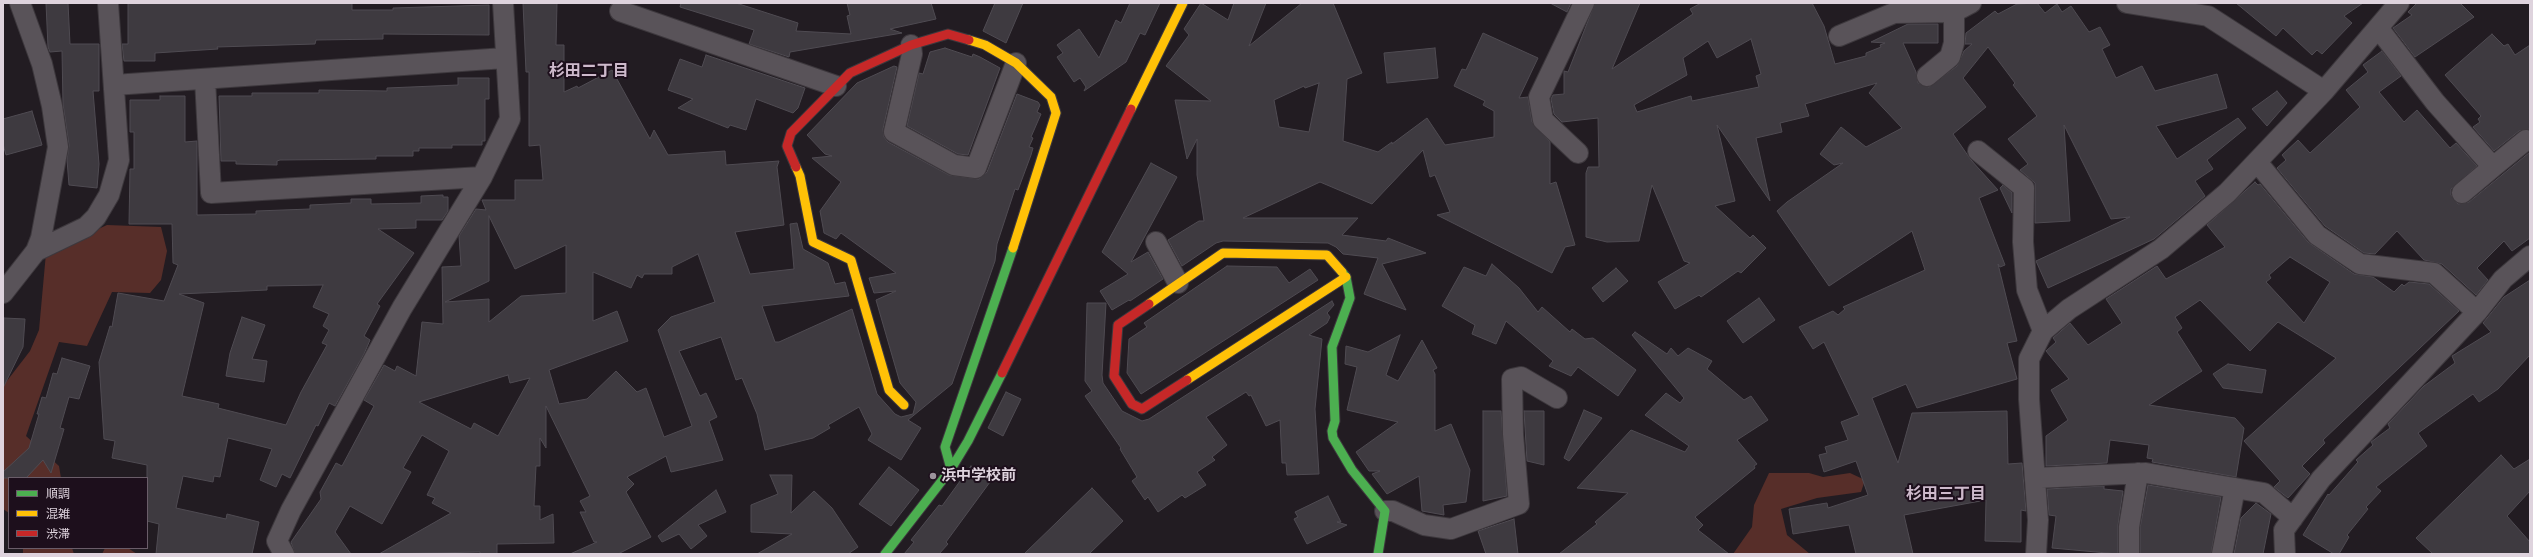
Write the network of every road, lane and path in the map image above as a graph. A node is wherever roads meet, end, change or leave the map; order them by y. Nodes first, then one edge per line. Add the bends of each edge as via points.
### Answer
1 (20, 3) edge
2 (108, 3) edge
3 (502, 3) edge
4 (1184, 3) edge
5 (1584, 3) edge
6 (2127, 3) edge
7 (2399, 3) edge
8 (1962, 8) edge
9 (620, 11) dead end
10 (2379, 29) junction
11 (1839, 36) dead end
12 (911, 45) junction
13 (506, 58) junction
14 (1016, 63) junction
15 (1927, 76) dead end
16 (205, 79) junction
17 (114, 85) junction
18 (836, 86) junction
19 (2324, 91) junction
20 (2526, 140) dead end
21 (1978, 150) dead end
22 (1578, 153) dead end
23 (2257, 162) junction
24 (2493, 167) junction
25 (482, 177) junction
26 (2462, 193) dead end
27 (1156, 242) dead end
28 (36, 251) junction
29 (2530, 256) edge
30 (1346, 277) junction
31 (1178, 283) junction
32 (3, 293) edge
33 (2477, 312) junction
34 (2042, 331) junction
35 (1557, 398) dead end
36 (904, 405) dead end
37 (951, 470) junction
38 (2138, 474) junction
39 (2035, 478) junction
40 (2236, 488) junction
41 (1385, 511) junction
42 (2293, 518) junction
43 (284, 554) edge
44 (885, 554) edge
45 (1378, 554) edge
46 (2036, 554) edge
47 (2129, 554) edge
48 (2222, 554) edge
49 (2285, 554) edge

1 - 28 street via 42,64 58,146 41,238
2 - 17 street
3 - 13 street
4 - 37 street
5 - 22 street via 1539,96 1543,120
6 - 19 street via 2208,16
7 - 10 street
8 - 11 street via 1894,13
8 - 15 street via 1950,57
9 - 18 street
10 - 19 street
10 - 24 street via 2435,102
12 - 14 street via 948,34 985,45
12 - 14 street via 912,54 894,132 954,165 976,168
12 - 18 street via 850,73
13 - 16 street
13 - 25 street via 510,119
14 - 37 street via 1051,97 1056,113 1033,192 951,426 945,447
16 - 17 street
16 - 25 street via 211,193
17 - 28 street via 119,160 110,195 86,227
18 - 36 street via 791,133 788,146 800,176 813,242 851,260 889,390
19 - 23 street
20 - 24 street
21 - 34 street via 2024,188 2023,242 2027,290
23 - 33 street via 2317,235 2360,264 2434,273
23 - 34 street via 2228,193 2161,249 2069,309
24 - 26 street
25 - 43 street via 402,308 291,510 277,540
27 - 31 street
28 - 32 street
29 - 33 street via 2503,279
30 - 31 street via 1326,255 1223,253
30 - 31 street via 1142,409 1132,404 1114,376 1118,325
30 - 41 street via 1350,298 1332,347 1335,421 1333,438 1352,470
33 - 42 street via 2321,479
34 - 39 street via 2029,359 2029,399
35 - 41 street via 1521,377 1512,379 1513,434 1520,504 1451,529 1424,525 1393,511
37 - 44 street
38 - 39 street
38 - 40 street
38 - 47 street via 2129,527
39 - 46 street via 2038,520
40 - 42 street via 2264,493
40 - 48 street
41 - 45 street
42 - 49 street via 2284,530

